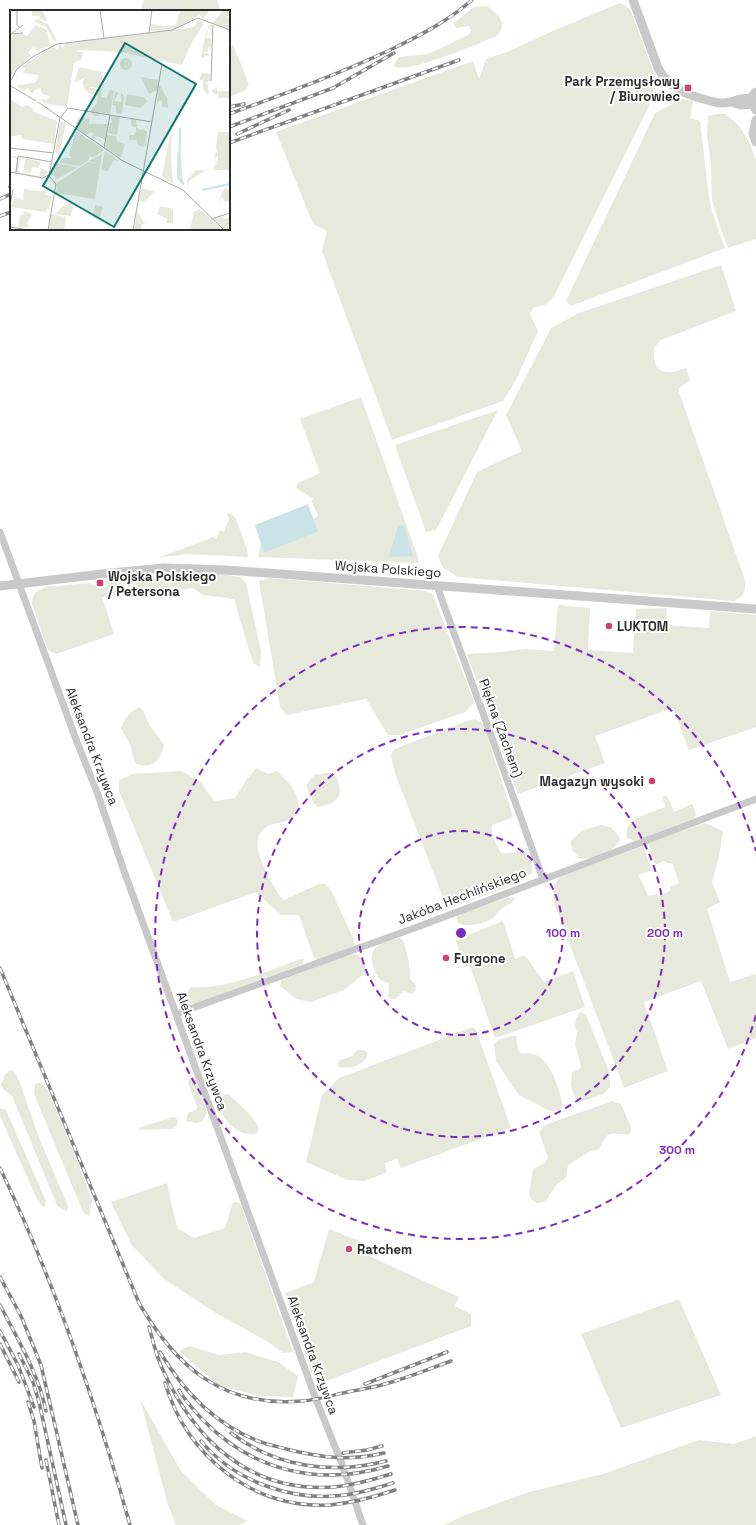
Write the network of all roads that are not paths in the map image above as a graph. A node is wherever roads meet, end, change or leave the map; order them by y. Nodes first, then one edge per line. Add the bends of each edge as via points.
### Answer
1 (633, 0) edge
2 (754, 101) edge
3 (756, 120) edge
4 (756, 142) edge
5 (0, 532) edge
6 (20, 585) junction
7 (0, 586) edge
8 (437, 586) junction
9 (756, 609) edge
10 (756, 799) edge
11 (543, 879) junction
12 (176, 1014) junction
13 (362, 1525) edge

1 - 2 street via 655,62 666,80 692,96 718,103 731,102 741,106
3 - 4 street via 753,134
5 - 6 street, Aleksandra Krzywca
6 - 7 street, Wojska Polskiego
6 - 8 street, Wojska Polskiego via 164,568 233,570
6 - 12 street, Aleksandra Krzywca
8 - 9 street, Wojska Polskiego
8 - 11 street, Piękna (Zachem)
10 - 11 street, Jakóba Hechlińskiego
11 - 12 street, Jakóba Hechlińskiego
12 - 13 street, Aleksandra Krzywca via 342,1464

